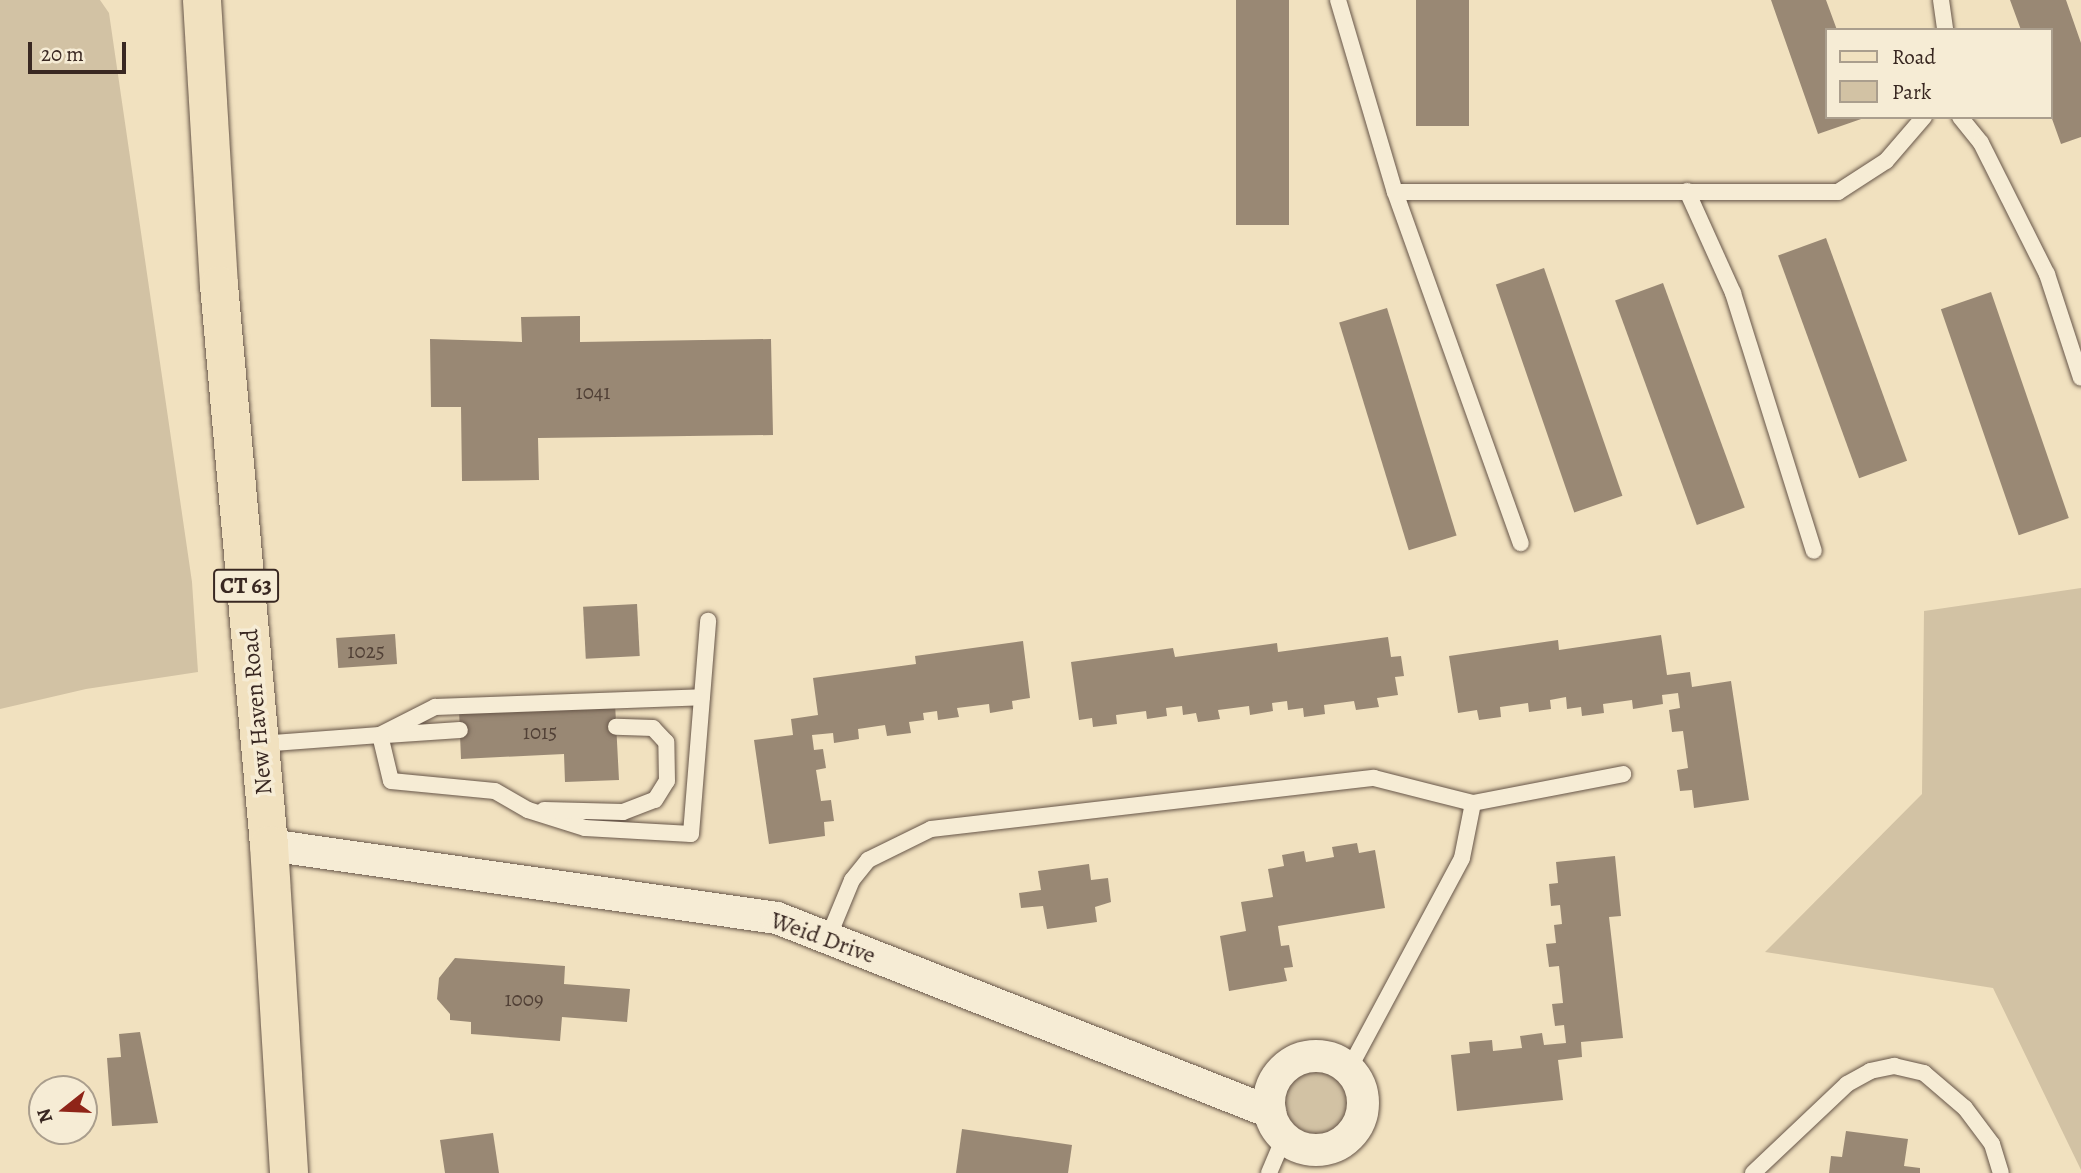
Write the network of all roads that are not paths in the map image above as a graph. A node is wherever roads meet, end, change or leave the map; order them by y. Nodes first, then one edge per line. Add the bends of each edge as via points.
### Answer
1 (202, 0) edge
2 (1338, 0) edge
3 (1941, 0) edge
4 (1945, 28) edge
5 (1922, 119) edge
6 (1962, 119) edge
7 (1687, 191) junction
8 (1395, 192) junction
9 (2081, 378) edge
10 (1521, 543) dead end
11 (1814, 551) dead end
12 (708, 621) dead end
13 (702, 697) junction
14 (616, 727) dead end
15 (460, 730) dead end
16 (380, 735) junction
17 (260, 744) junction
18 (1623, 774) dead end
19 (1473, 803) junction
20 (528, 810) junction
21 (269, 845) junction
22 (828, 938) junction
23 (1349, 1069) junction
24 (1277, 1125) junction
25 (289, 1173) edge
26 (1269, 1173) edge
27 (1753, 1173) edge
28 (2001, 1173) edge

1 - 17 main road, New Haven Road / CT 63 via 219,285
2 - 8 lane
3 - 4 lane
5 - 7 lane via 1886,161 1838,192
6 - 9 lane via 1982,144 2047,275
7 - 8 lane
7 - 11 lane via 1733,293
8 - 10 lane
12 - 13 lane
13 - 16 lane via 435,707
13 - 20 lane via 691,834 585,828
14 - 20 lane via 653,728 666,742 667,781 655,800 623,812
15 - 16 lane
16 - 17 lane
16 - 20 lane via 391,781 495,791
17 - 21 main road, New Haven Road / CT 63
18 - 19 lane
19 - 22 lane via 1374,778 943,827 868,860 852,880
19 - 23 lane via 1462,858
21 - 22 street, Weid Drive via 777,918
21 - 25 main road, New Haven Road / CT 63
22 - 24 street, Weid Drive
23 - 24 street via 1322,1056 1294,1062 1274,1083
23 - 24 street, Weid Drive via 1363,1095 1359,1124 1339,1145 1310,1150
24 - 26 lane
27 - 28 lane via 1847,1084 1870,1071 1894,1066 1924,1073 1965,1108 1992,1144

